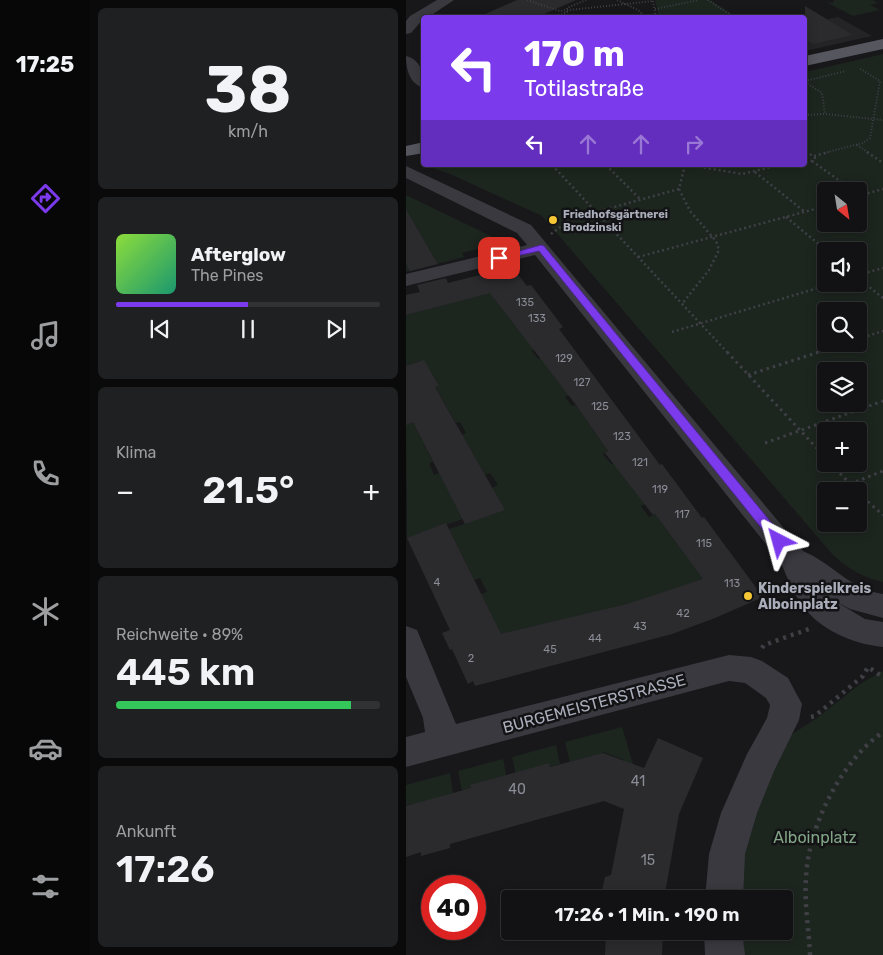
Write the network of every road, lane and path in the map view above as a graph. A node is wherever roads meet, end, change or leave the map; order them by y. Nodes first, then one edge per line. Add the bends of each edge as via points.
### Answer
1 (447, 0) edge
2 (527, 0) edge
3 (586, 0) edge
4 (617, 0) edge
5 (653, 0) edge
6 (699, 0) edge
7 (708, 0) edge
8 (624, 4) junction
9 (655, 9) junction
10 (567, 11) junction
11 (421, 15) edge
12 (422, 15) edge
13 (559, 15) edge
14 (644, 15) edge
15 (656, 15) edge
16 (730, 15) edge
17 (406, 30) edge
18 (883, 44) edge
19 (406, 60) edge
20 (807, 62) edge
21 (859, 68) dead end
22 (421, 79) edge
23 (807, 83) edge
24 (421, 84) edge
25 (406, 86) edge
26 (825, 114) junction
27 (807, 115) edge
28 (872, 118) junction
29 (883, 120) edge
30 (856, 145) junction
31 (421, 148) edge
32 (406, 151) edge
33 (807, 154) edge
34 (814, 156) junction
35 (807, 161) edge
36 (812, 161) junction
37 (883, 163) edge
38 (554, 167) edge
39 (608, 167) edge
40 (684, 167) edge
41 (700, 167) edge
42 (772, 167) edge
43 (406, 171) edge
44 (754, 172) junction
45 (841, 182) edge
46 (679, 189) junction
47 (883, 189) edge
48 (867, 194) edge
49 (641, 199) junction
50 (817, 209) edge
51 (595, 211) junction
52 (805, 212) junction
53 (786, 217) junction
54 (712, 237) junction
55 (817, 243) edge
56 (537, 244) junction
57 (638, 257) junction
58 (883, 268) edge
59 (867, 274) edge
60 (406, 280) edge
61 (867, 285) edge
62 (817, 288) edge
63 (883, 298) edge
64 (682, 304) junction
65 (700, 324) junction
66 (883, 331) edge
67 (672, 332) dead end
68 (867, 335) edge
69 (818, 352) edge
70 (748, 375) junction
71 (883, 401) edge
72 (800, 430) junction
73 (765, 443) dead end
74 (817, 448) edge
75 (883, 471) edge
76 (839, 472) edge
77 (848, 482) edge
78 (855, 482) edge
79 (867, 502) edge
80 (883, 514) edge
81 (792, 557) junction
82 (883, 606) edge
83 (810, 628) dead end
84 (883, 635) edge
85 (406, 639) edge
86 (764, 645) dead end
87 (883, 677) edge
88 (815, 716) dead end
89 (883, 732) edge
90 (443, 742) junction
91 (406, 752) edge
92 (725, 890) edge
93 (724, 940) edge
94 (725, 955) edge
95 (810, 955) edge

1 - 12 street
2 - 10 path
3 - 10 path via 567,8
4 - 8 path
5 - 8 path
5 - 9 path
6 - 9 path
7 - 16 path
8 - 10 path
8 - 14 path
9 - 15 path
10 - 13 path
11 - 17 street
18 - 20 main road
19 - 22 street
21 - 28 path via 880,80
23 - 26 path via 822,93
24 - 25 street
26 - 27 path
26 - 28 path
28 - 29 path
28 - 30 path via 869,140
30 - 34 path
30 - 37 path
31 - 32 main road
33 - 34 path
34 - 36 path
35 - 36 path
36 - 45 path
38 - 51 path
39 - 49 path
40 - 46 path
41 - 44 path via 737,174
42 - 44 path
43 - 56 street via 510,220 524,229
44 - 52 path
46 - 49 path
46 - 54 path via 690,211
47 - 48 path
49 - 51 path
50 - 52 path
51 - 56 path via 570,219
51 - 57 path
52 - 53 path
53 - 54 path
53 - 55 path
54 - 57 path
54 - 64 path via 719,250 709,270
56 - 60 street
56 - 81 street
57 - 64 path
58 - 59 path
61 - 63 path
62 - 65 path
64 - 65 path
65 - 67 path
65 - 70 path
66 - 68 path
69 - 70 path
70 - 72 path
71 - 72 path
72 - 73 path
72 - 74 path
75 - 78 path
76 - 77 path
79 - 80 path
81 - 82 street via 833,586 865,602
81 - 84 street via 814,599 845,625 873,635
83 - 86 path
85 - 90 street via 439,718
87 - 88 path via 868,667 863,676
89 - 95 path via 873,737 851,762 833,792 815,835 806,875
90 - 91 street, BURGEMEISTERSTRASSE
90 - 92 street, BURGEMEISTERSTRASSE via 729,668 751,670 778,688 786,704 783,720 758,765 738,813 727,854
93 - 94 street

